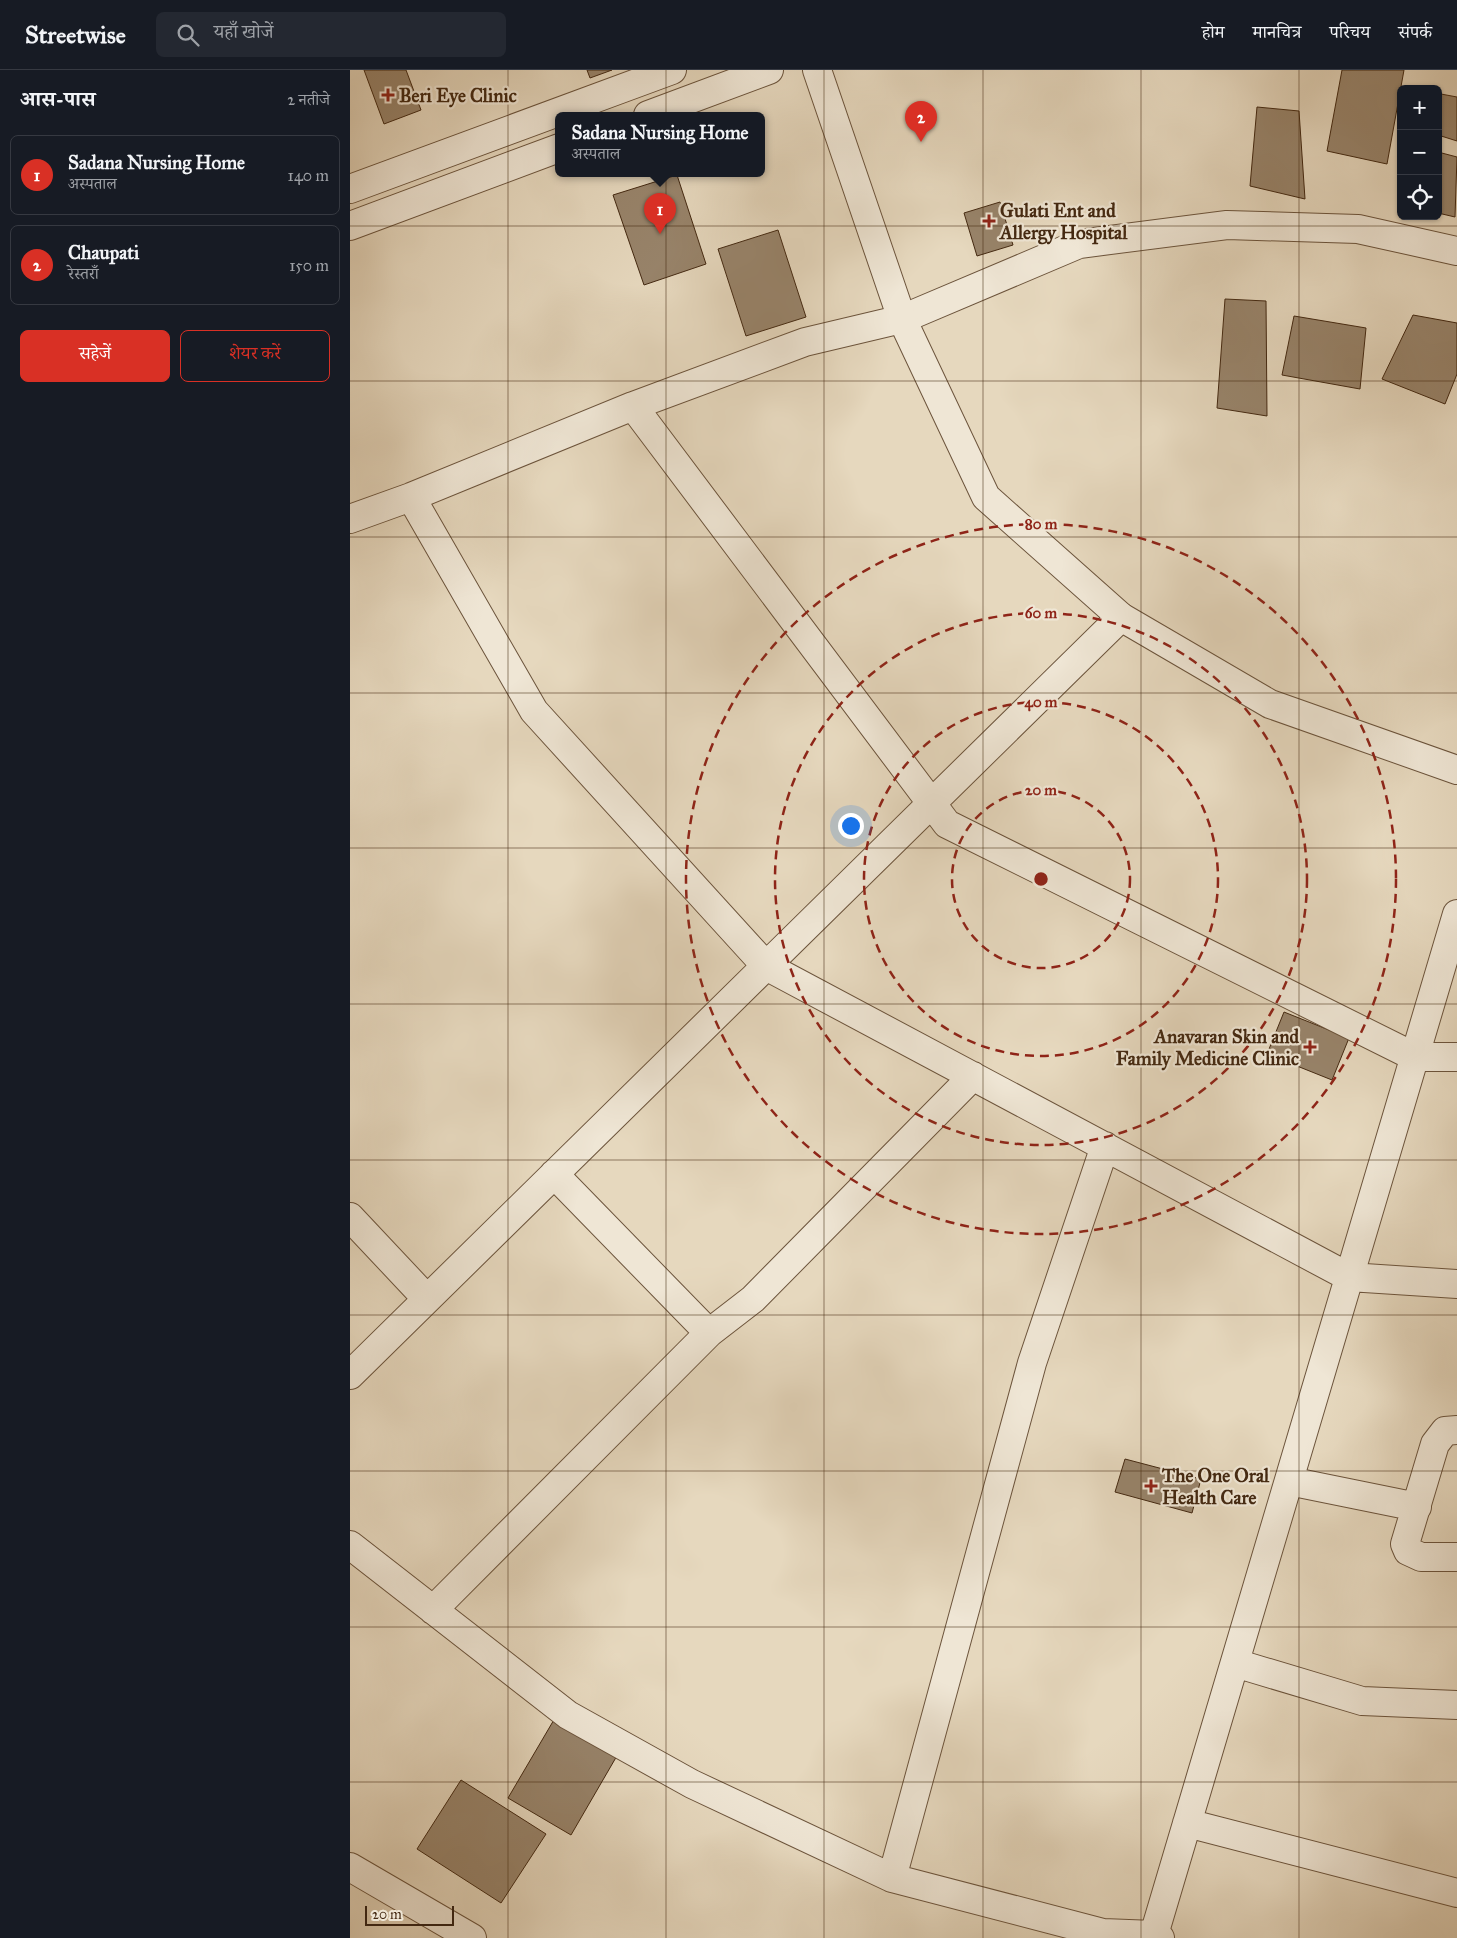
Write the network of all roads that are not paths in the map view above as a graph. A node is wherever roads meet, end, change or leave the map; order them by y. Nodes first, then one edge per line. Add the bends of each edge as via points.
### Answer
1 (672, 70) edge
2 (769, 70) edge
3 (817, 70) edge
4 (558, 112) edge
5 (656, 112) edge
6 (555, 113) edge
7 (555, 149) edge
8 (350, 189) edge
9 (350, 226) edge
10 (1457, 251) edge
11 (902, 319) junction
12 (633, 406) junction
13 (411, 497) junction
14 (350, 518) edge
15 (1121, 617) junction
16 (1457, 770) edge
17 (931, 804) junction
18 (1457, 914) edge
19 (766, 966) junction
20 (1415, 1057) junction
21 (1457, 1057) edge
22 (973, 1076) junction
23 (1105, 1146) junction
24 (554, 1174) junction
25 (350, 1217) edge
26 (1350, 1276) junction
27 (1457, 1284) edge
28 (427, 1299) junction
29 (709, 1333) junction
30 (350, 1375) edge
31 (1457, 1430) edge
32 (1289, 1481) junction
33 (1417, 1507) junction
34 (350, 1545) edge
35 (1457, 1557) edge
36 (434, 1610) junction
37 (1234, 1663) junction
38 (1457, 1705) edge
39 (1187, 1823) junction
40 (350, 1867) edge
41 (892, 1878) junction
42 (1457, 1893) edge
43 (1156, 1937) edge
44 (472, 1938) edge

1 - 4 street
2 - 5 street
3 - 11 street
6 - 8 street
7 - 9 street
10 - 11 street via 1358,229 1227,225 1079,244
11 - 12 street via 805,342
11 - 15 street via 986,497
12 - 13 street
12 - 17 street
13 - 14 street
13 - 19 street via 534,711
15 - 16 street via 1270,704
15 - 17 street
17 - 19 street
17 - 20 street via 947,824
18 - 20 street
19 - 22 street
19 - 24 street
20 - 21 street
20 - 26 street
22 - 23 street
22 - 29 street via 752,1299
23 - 26 street
23 - 41 street via 1032,1363
24 - 28 street
24 - 29 street
25 - 28 street
26 - 27 street
26 - 32 street
28 - 30 street
29 - 36 street
31 - 33 street via 1444,1432 1435,1444
32 - 33 street
32 - 37 street
33 - 35 street via 1406,1536 1408,1550 1421,1557
34 - 36 street
36 - 41 street via 568,1715 692,1784
37 - 38 street via 1362,1701
37 - 39 street
39 - 42 street
39 - 43 street
40 - 44 street
41 - 43 street via 1103,1933

